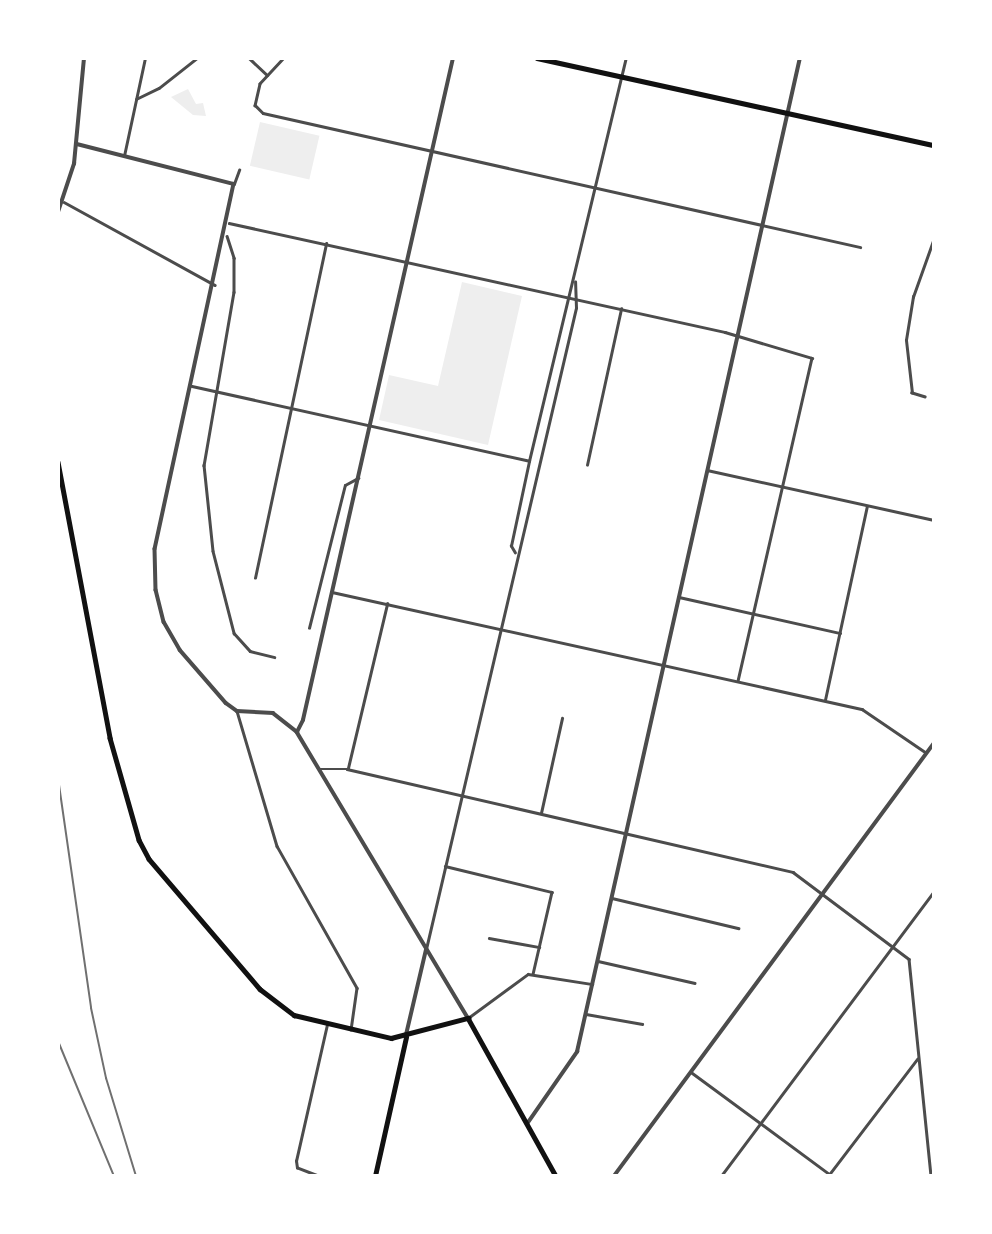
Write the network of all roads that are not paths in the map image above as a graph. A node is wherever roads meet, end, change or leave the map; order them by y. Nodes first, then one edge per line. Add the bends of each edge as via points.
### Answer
1 (83, 58) edge
2 (145, 58) edge
3 (249, 58) edge
4 (284, 58) edge
5 (453, 58) edge
6 (537, 58) edge
7 (626, 58) edge
8 (800, 58) edge
9 (194, 59) edge
10 (267, 75) junction
11 (621, 77) junction
12 (136, 99) junction
13 (788, 114) junction
14 (77, 144) junction
15 (934, 145) edge
16 (431, 151) junction
17 (124, 156) junction
18 (239, 170) dead end
19 (234, 184) junction
20 (597, 188) junction
21 (64, 202) junction
22 (58, 212) edge
23 (229, 223) junction
24 (763, 224) junction
25 (227, 236) junction
26 (934, 238) edge
27 (326, 243) junction
28 (860, 247) dead end
29 (407, 260) junction
30 (575, 282) junction
31 (215, 285) junction
32 (567, 296) junction
33 (578, 299) junction
34 (621, 309) junction
35 (737, 337) junction
36 (192, 386) junction
37 (216, 391) junction
38 (925, 397) dead end
39 (290, 406) junction
40 (370, 425) junction
41 (529, 461) junction
42 (58, 462) edge
43 (587, 466) dead end
44 (707, 470) junction
45 (358, 478) junction
46 (784, 488) junction
47 (867, 506) junction
48 (934, 520) edge
49 (515, 553) junction
50 (256, 578) dead end
51 (332, 592) junction
52 (679, 597) junction
53 (387, 604) junction
54 (755, 614) junction
55 (309, 628) dead end
56 (498, 629) junction
57 (840, 633) junction
58 (274, 657) dead end
59 (664, 664) junction
60 (738, 680) junction
61 (825, 700) junction
62 (237, 711) junction
63 (562, 718) dead end
64 (297, 732) junction
65 (934, 743) edge
66 (927, 753) junction
67 (320, 769) junction
68 (347, 769) junction
69 (461, 795) junction
70 (541, 813) junction
71 (626, 832) junction
72 (445, 866) junction
73 (934, 891) edge
74 (822, 895) junction
75 (612, 898) junction
76 (738, 928) dead end
77 (489, 938) dead end
78 (893, 946) junction
79 (539, 947) junction
80 (426, 949) junction
81 (598, 961) junction
82 (533, 974) junction
83 (695, 983) dead end
84 (592, 984) junction
85 (586, 1014) junction
86 (468, 1018) junction
87 (327, 1024) junction
88 (642, 1024) dead end
89 (351, 1030) junction
90 (406, 1037) junction
91 (916, 1059) junction
92 (691, 1072) junction
93 (760, 1123) junction
94 (527, 1124) junction
95 (318, 1176) edge
96 (375, 1176) edge
97 (556, 1176) edge
98 (614, 1176) edge
99 (721, 1176) edge
100 (830, 1176) edge
101 (931, 1176) edge

1 - 14 street
2 - 12 street
3 - 10 street
4 - 10 street
5 - 16 street
6 - 11 main road
7 - 11 street
8 - 13 street
9 - 12 street via 159,88
10 - 16 street via 260,84 256,108
11 - 13 main road
11 - 20 street
12 - 17 street
13 - 15 main road
13 - 24 street
14 - 17 street
14 - 21 street
16 - 20 street
16 - 29 street
17 - 19 street
18 - 19 street
19 - 23 street
20 - 24 street
20 - 30 street
21 - 22 street
21 - 31 street
23 - 25 street
23 - 27 street
24 - 28 street
24 - 35 street
25 - 31 street
25 - 37 street via 234,258 234,292
26 - 38 street via 913,297 906,340 912,393
27 - 29 street
27 - 39 street
29 - 32 street
29 - 40 street
30 - 32 street
30 - 33 street
31 - 36 street
32 - 33 street
32 - 41 street
33 - 34 street
33 - 49 street via 522,546
34 - 35 street
34 - 43 street
35 - 44 street
35 - 46 street via 809,356 811,373
36 - 37 street
36 - 62 street via 155,549 156,590 164,622 180,650
37 - 39 street
37 - 58 street via 204,465 217,569 236,638 250,651
39 - 40 street
39 - 50 street
40 - 41 street
40 - 45 street
41 - 49 street via 511,546
42 - 87 main road via 105,714 138,839 168,884 260,989 294,1015
44 - 46 street
44 - 52 street
45 - 51 street
45 - 55 street via 345,485
46 - 47 street
46 - 54 street
47 - 48 street
47 - 57 street
49 - 56 street
51 - 53 street
51 - 64 street
52 - 54 street
52 - 59 street
53 - 56 street
53 - 68 street
54 - 57 street
54 - 60 street
56 - 59 street
56 - 69 street
57 - 61 street
59 - 60 street
59 - 71 street
60 - 61 street
61 - 66 street via 868,711
62 - 64 street via 272,713
62 - 89 street via 277,846 357,988
63 - 70 street
64 - 67 street
65 - 66 street
66 - 74 street
67 - 68 street
67 - 80 street
68 - 69 street
69 - 70 street
69 - 72 street
70 - 71 street
71 - 74 street via 777,866
71 - 75 street
72 - 79 street via 548,889 552,897
72 - 80 street
73 - 78 street
74 - 78 street
74 - 92 street
75 - 76 street
75 - 81 street
77 - 79 street
78 - 91 street via 911,966
78 - 93 street
79 - 82 street
80 - 86 street
80 - 90 street
81 - 83 street
81 - 84 street
82 - 84 street
82 - 86 street
84 - 85 street
85 - 88 street
85 - 94 street via 574,1060
86 - 90 main road
86 - 94 main road
87 - 89 main road
87 - 95 street via 297,1168
89 - 90 main road
90 - 96 main road
91 - 100 street
91 - 101 street
92 - 93 street
92 - 98 street
93 - 99 street
93 - 100 street
94 - 97 main road

